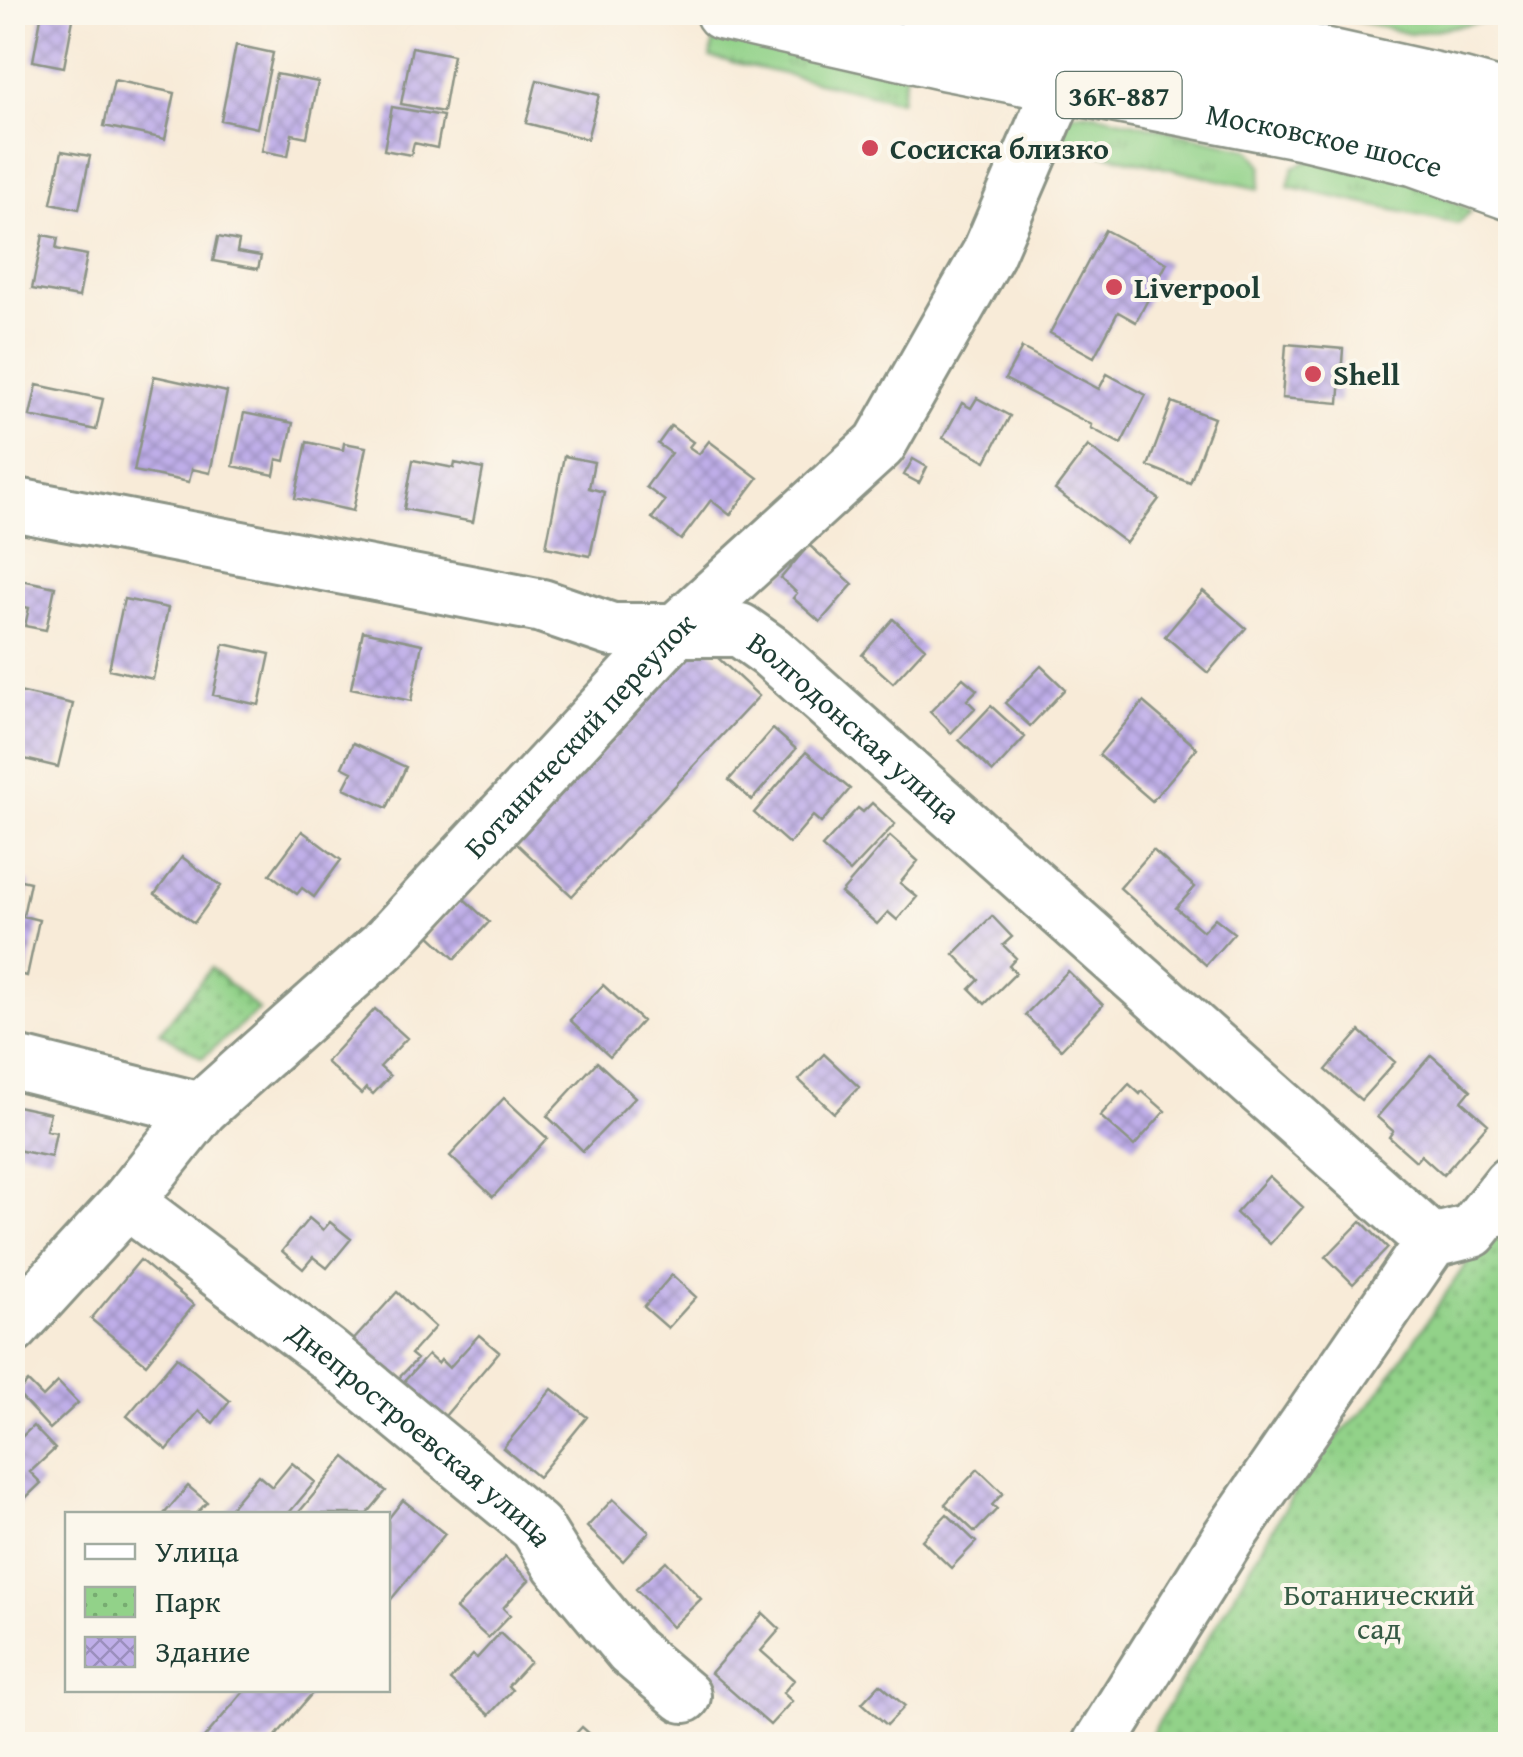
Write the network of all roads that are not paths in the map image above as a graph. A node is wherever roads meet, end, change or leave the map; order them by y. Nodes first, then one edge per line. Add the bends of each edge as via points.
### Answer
1 (723, 12) edge
2 (926, 12) edge
3 (1127, 12) edge
4 (1184, 18) edge
5 (1510, 74) edge
6 (1061, 84) junction
7 (1457, 86) junction
8 (1510, 100) edge
9 (1510, 145) edge
10 (1415, 158) junction
11 (1510, 192) edge
12 (1510, 235) edge
13 (12, 504) edge
14 (674, 632) junction
15 (12, 1062) edge
16 (200, 1109) junction
17 (1510, 1184) edge
18 (128, 1202) junction
19 (1432, 1241) junction
20 (12, 1328) edge
21 (684, 1696) dead end
22 (1099, 1744) edge

1 - 6 main road, Московское шоссе / 36К-887
2 - 9 main road, Московское шоссе / 36К-887 via 1422,118
3 - 4 main road
4 - 7 main road
5 - 7 main road
6 - 10 main road, Московское шоссе / 36К-887
6 - 14 street, Ботанический переулок via 988,254 880,444
7 - 8 main road
10 - 11 main road, Московское шоссе / 36К-887
10 - 12 main road
13 - 14 street, Волгодонская улица via 542,606 612,630
14 - 16 street, Ботанический переулок via 384,945
14 - 19 street, Волгодонская улица via 740,630 771,652
15 - 16 street
16 - 18 street, Ботанический переулок
17 - 19 street via 1472,1231
18 - 20 street, Ботанический переулок
18 - 21 street, Днепростроевская улица via 326,1353 536,1527 558,1564 632,1651
19 - 22 street via 1228,1538

